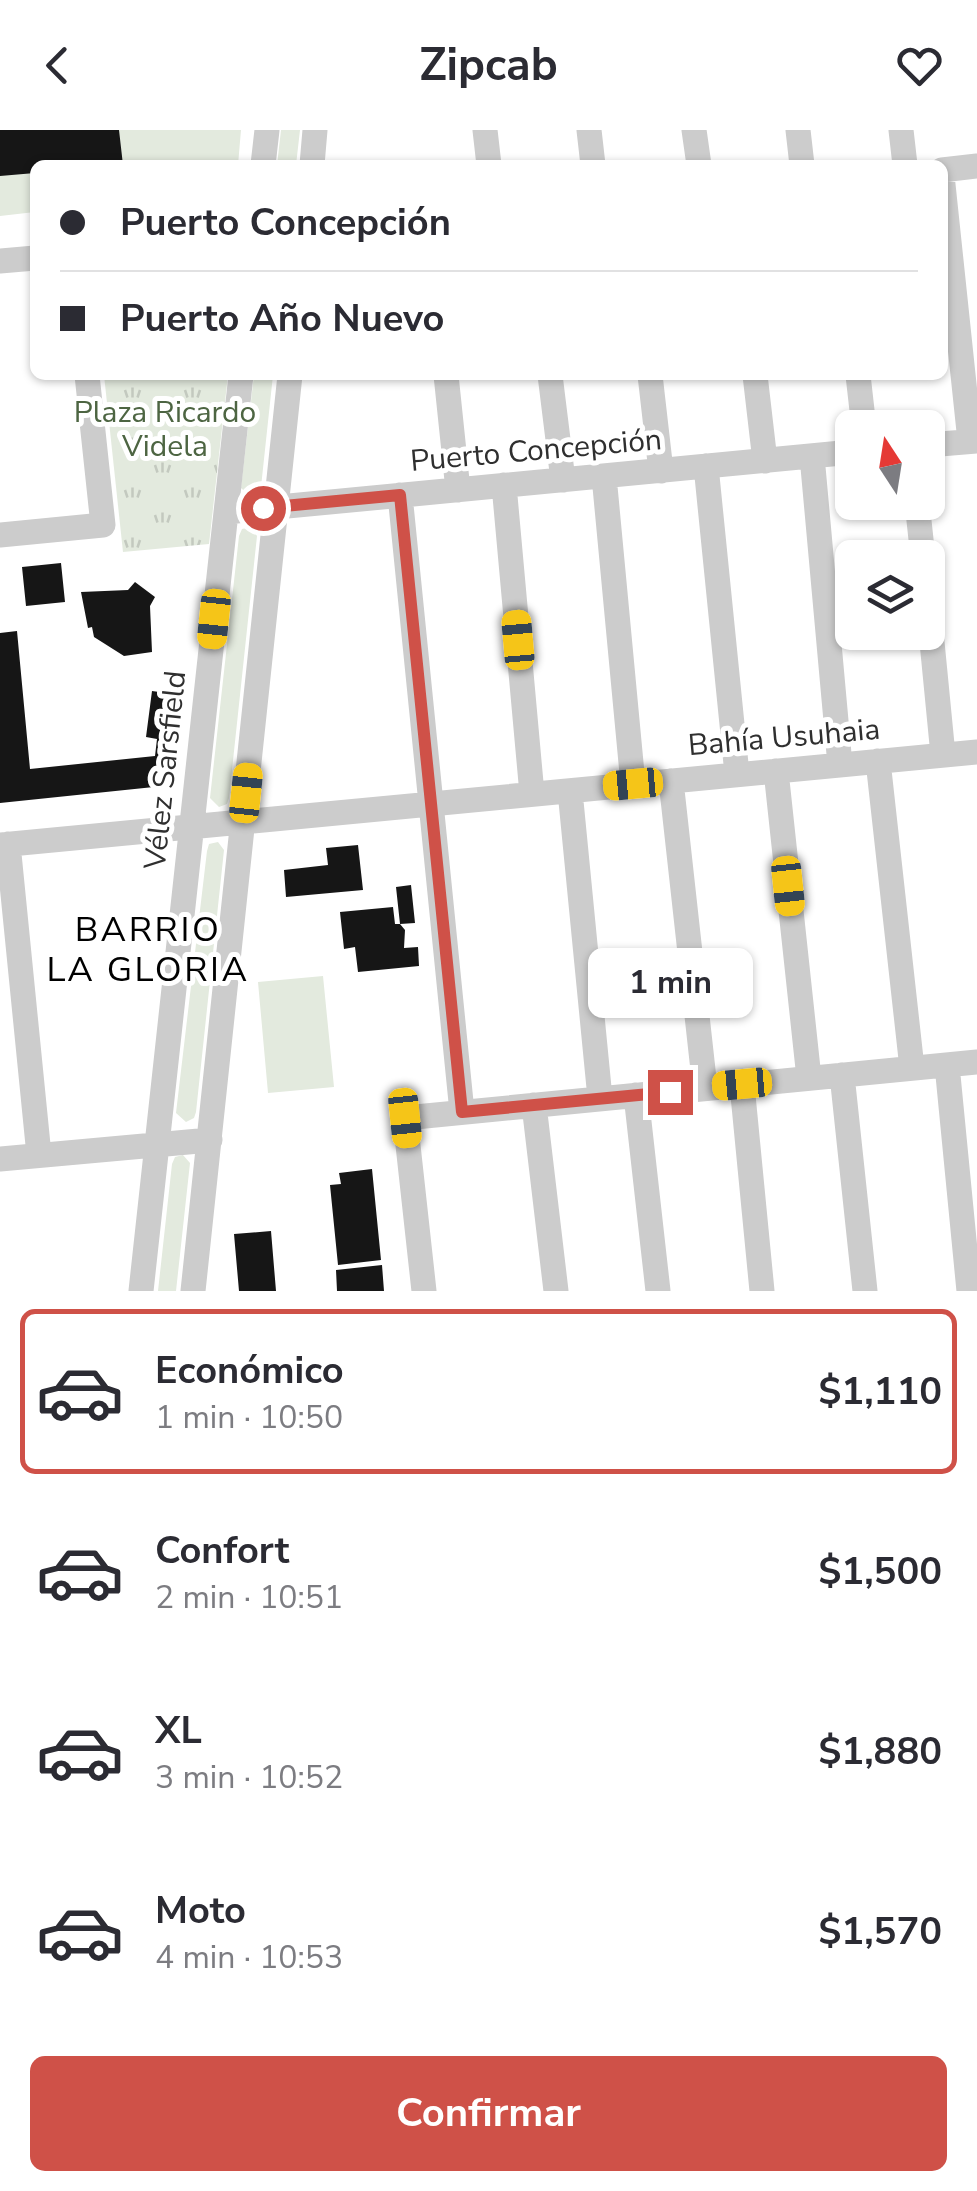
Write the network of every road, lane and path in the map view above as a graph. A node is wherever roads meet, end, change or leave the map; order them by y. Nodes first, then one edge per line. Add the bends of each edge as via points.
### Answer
1 (267, 130) edge
2 (315, 130) edge
3 (485, 130) edge
4 (589, 130) edge
5 (694, 130) edge
6 (798, 130) edge
7 (902, 130) edge
8 (264, 160) edge
9 (312, 160) edge
10 (488, 160) edge
11 (592, 160) edge
12 (697, 160) edge
13 (801, 160) edge
14 (905, 160) edge
15 (977, 166) edge
16 (948, 171) edge
17 (948, 222) edge
18 (30, 258) edge
19 (0, 261) edge
20 (88, 380) edge
21 (239, 380) edge
22 (289, 380) edge
23 (447, 380) edge
24 (551, 380) edge
25 (651, 380) edge
26 (756, 380) edge
27 (859, 380) edge
28 (862, 410) edge
29 (974, 441) edge
30 (945, 444) edge
31 (835, 454) edge
32 (812, 456) junction
33 (765, 461) junction
34 (706, 466) junction
35 (661, 471) junction
36 (604, 476) junction
37 (563, 480) junction
38 (504, 486) junction
39 (458, 490) junction
40 (400, 495) junction
41 (276, 507) junction
42 (226, 512) junction
43 (0, 535) edge
44 (933, 650) edge
45 (977, 752) edge
46 (943, 755) junction
47 (878, 761) junction
48 (840, 765) junction
49 (776, 771) junction
50 (737, 774) junction
51 (671, 780) junction
52 (633, 784) junction
53 (570, 790) junction
54 (532, 794) junction
55 (430, 804) junction
56 (243, 821) junction
57 (192, 826) junction
58 (4, 844) edge
59 (977, 1062) edge
60 (947, 1065) junction
61 (912, 1068) junction
62 (842, 1075) junction
63 (809, 1078) junction
64 (742, 1084) junction
65 (705, 1088) junction
66 (636, 1095) junction
67 (600, 1098) junction
68 (534, 1105) junction
69 (462, 1112) junction
70 (210, 1140) junction
71 (157, 1144) junction
72 (38, 1156) junction
73 (0, 1159) edge
74 (141, 1291) edge
75 (193, 1291) edge
76 (424, 1291) edge
77 (556, 1291) edge
78 (658, 1291) edge
79 (762, 1291) edge
80 (865, 1291) edge
81 (969, 1291) edge

1 - 8 street
2 - 9 street
3 - 10 street
4 - 11 street
5 - 12 street
6 - 13 street
7 - 14 street
15 - 16 street
17 - 29 street
18 - 19 street
20 - 43 street via 103,525
21 - 42 street, Vélez Sarsfield
22 - 41 street
23 - 39 street
24 - 37 street
25 - 35 street
26 - 33 street
27 - 28 street
29 - 30 street
31 - 32 street, Puerto Concepción
32 - 33 street, Puerto Concepción
32 - 48 street
33 - 34 street, Puerto Concepción
34 - 35 street, Puerto Concepción
34 - 50 street
35 - 36 street, Puerto Concepción
36 - 37 street, Puerto Concepción
36 - 52 street
37 - 38 street, Puerto Concepción
38 - 39 street, Puerto Concepción
38 - 54 street
39 - 40 street, Puerto Concepción
40 - 41 street, Puerto Concepción
40 - 55 street
41 - 42 street, Puerto Concepción
41 - 56 street
42 - 57 street, Vélez Sarsfield
44 - 46 street
45 - 46 street, Bahía Usuhaia
46 - 47 street, Bahía Usuhaia
47 - 48 street, Bahía Usuhaia
47 - 61 street
48 - 49 street, Bahía Usuhaia
49 - 50 street, Bahía Usuhaia
49 - 63 street
50 - 51 street, Bahía Usuhaia
51 - 52 street, Bahía Usuhaia
51 - 65 street
52 - 53 street, Bahía Usuhaia
53 - 54 street, Bahía Usuhaia
53 - 67 street
54 - 55 street, Bahía Usuhaia
55 - 56 street, Bahía Usuhaia
55 - 69 street
56 - 57 street, Bahía Usuhaia
56 - 70 street
57 - 58 street, Bahía Usuhaia
57 - 71 street, Vélez Sarsfield
58 - 72 street
59 - 60 street
60 - 61 street
60 - 81 street
61 - 62 street
62 - 63 street
62 - 80 street
63 - 64 street
64 - 65 street
64 - 79 street
65 - 66 street
66 - 67 street
66 - 78 street
67 - 68 street
68 - 69 street
68 - 77 street
69 - 76 street via 405,1118
70 - 71 street
70 - 75 street
71 - 72 street
71 - 74 street, Vélez Sarsfield
72 - 73 street

